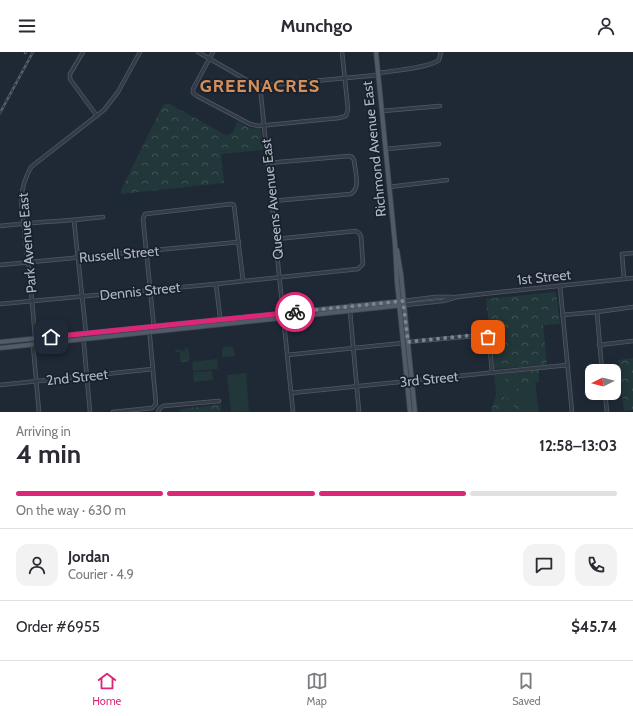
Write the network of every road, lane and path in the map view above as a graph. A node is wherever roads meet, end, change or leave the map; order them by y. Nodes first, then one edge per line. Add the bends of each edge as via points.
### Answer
1 (83, 52) edge
2 (140, 52) edge
3 (198, 52) edge
4 (213, 52) edge
5 (342, 52) edge
6 (376, 52) edge
7 (441, 52) edge
8 (210, 58) junction
9 (379, 73) junction
10 (345, 78) junction
11 (260, 86) junction
12 (440, 106) dead end
13 (382, 111) junction
14 (97, 116) junction
15 (264, 125) junction
16 (440, 144) dead end
17 (386, 149) junction
18 (268, 163) junction
19 (447, 180) dead end
20 (389, 186) junction
21 (272, 201) junction
22 (103, 218) dead end
23 (74, 221) junction
24 (24, 223) junction
25 (0, 226) edge
26 (276, 239) junction
27 (239, 242) junction
28 (146, 252) junction
29 (633, 253) edge
30 (78, 258) junction
31 (28, 262) junction
32 (0, 265) edge
33 (280, 277) junction
34 (633, 278) edge
35 (624, 279) junction
36 (243, 281) junction
37 (216, 284) junction
38 (560, 286) junction
39 (150, 290) junction
40 (82, 297) junction
41 (32, 300) junction
42 (401, 303) junction
43 (0, 304) edge
44 (351, 306) junction
45 (633, 307) edge
46 (350, 311) junction
47 (597, 312) junction
48 (283, 315) junction
49 (562, 315) junction
50 (220, 320) junction
51 (221, 325) junction
52 (151, 327) junction
53 (152, 332) junction
54 (84, 334) junction
55 (35, 338) junction
56 (83, 339) junction
57 (0, 342) edge
58 (633, 342) edge
59 (405, 343) junction
60 (33, 345) junction
61 (599, 345) junction
62 (0, 348) edge
63 (354, 348) junction
64 (287, 355) junction
65 (601, 364) edge
66 (568, 365) junction
67 (153, 369) junction
68 (492, 372) junction
69 (87, 376) junction
70 (36, 381) junction
71 (409, 381) junction
72 (0, 385) edge
73 (357, 386) junction
74 (291, 393) junction
75 (606, 400) edge
76 (219, 401) dead end
77 (159, 410) edge
78 (39, 412) edge
79 (90, 412) edge
80 (113, 412) edge
81 (293, 412) edge
82 (359, 412) edge
83 (410, 412) edge
84 (415, 412) edge
85 (572, 412) edge
86 (607, 412) edge

1 - 14 street via 70,74 70,79
2 - 14 street, Park Avenue East via 110,104
3 - 8 street
4 - 8 street
5 - 10 street
6 - 9 main road, Richmond Avenue East
7 - 9 street via 439,60 435,63
8 - 11 street
8 - 15 street via 193,93 250,124
9 - 10 street
9 - 13 main road, Richmond Avenue East
10 - 11 street
10 - 15 street via 348,109 346,116
11 - 15 street, Queens Avenue East
12 - 13 street
13 - 17 main road, Richmond Avenue East
14 - 24 street, Park Avenue East via 31,167 22,187
15 - 18 street, Queens Avenue East
16 - 17 street
17 - 20 main road, Richmond Avenue East
18 - 21 street, Queens Avenue East
18 - 21 street via 349,156 354,160 357,187 351,194
19 - 20 street
20 - 42 main road, Richmond Avenue East
21 - 26 street, Queens Avenue East
22 - 23 street
23 - 24 street
23 - 30 street
24 - 25 street
24 - 31 street, Park Avenue East
26 - 33 street, Queens Avenue East
26 - 33 street, Dennis Street via 356,231 361,236 364,261 358,269
27 - 28 street, Russell Street
27 - 28 street via 232,204 162,211 143,216
27 - 36 street
28 - 30 street, Russell Street
28 - 39 street
29 - 35 street via 622,254
30 - 31 street, Russell Street
30 - 40 street
31 - 32 street, Russell Street
31 - 41 street, Park Avenue East
33 - 36 street, Dennis Street
33 - 48 street, Queens Avenue East
34 - 35 street, 1st Street
35 - 38 street, 1st Street
36 - 37 street, Dennis Street
37 - 39 street, Dennis Street
37 - 50 street
38 - 42 street, 1st Street via 457,297 442,301
38 - 49 street
39 - 40 street, Dennis Street
39 - 52 street
40 - 41 street, Dennis Street
40 - 54 street
41 - 43 street, Dennis Street
41 - 55 street, Park Avenue East
42 - 44 main road, 1st Street
42 - 46 main road, 1st Street
42 - 59 main road, Richmond Avenue East
44 - 46 street
44 - 48 main road, 1st Street
45 - 47 street
46 - 48 main road, 1st Street
46 - 63 street
47 - 49 street
47 - 61 street
48 - 50 main road, 1st Street
48 - 51 main road, 1st Street
48 - 64 street, Queens Avenue East
49 - 66 street
50 - 51 street
50 - 52 main road, 1st Street
51 - 53 main road, 1st Street
52 - 53 street
52 - 54 main road, 1st Street
53 - 56 main road, 1st Street
53 - 67 street
54 - 55 main road, 1st Street
54 - 56 street
55 - 57 main road, 1st Street
55 - 60 street
56 - 60 main road, 1st Street
56 - 69 street
58 - 61 street
59 - 63 street
59 - 68 street via 484,334 488,336
59 - 71 main road, Richmond Avenue East
60 - 62 main road, 1st Street
60 - 70 street
61 - 65 street
63 - 64 street
63 - 73 street
64 - 74 street, Queens Avenue East
66 - 68 street, 3rd Street
66 - 85 street
67 - 69 street, 2nd Street
67 - 80 street via 157,402 155,406
68 - 71 street, 3rd Street
69 - 70 street, 2nd Street
69 - 79 street
70 - 72 street, 2nd Street
70 - 78 street
71 - 73 street, 3rd Street
71 - 83 main road
71 - 84 main road
73 - 74 street, 3rd Street
73 - 82 street
74 - 81 street, Queens Avenue East
75 - 86 street
76 - 77 street via 164,406

